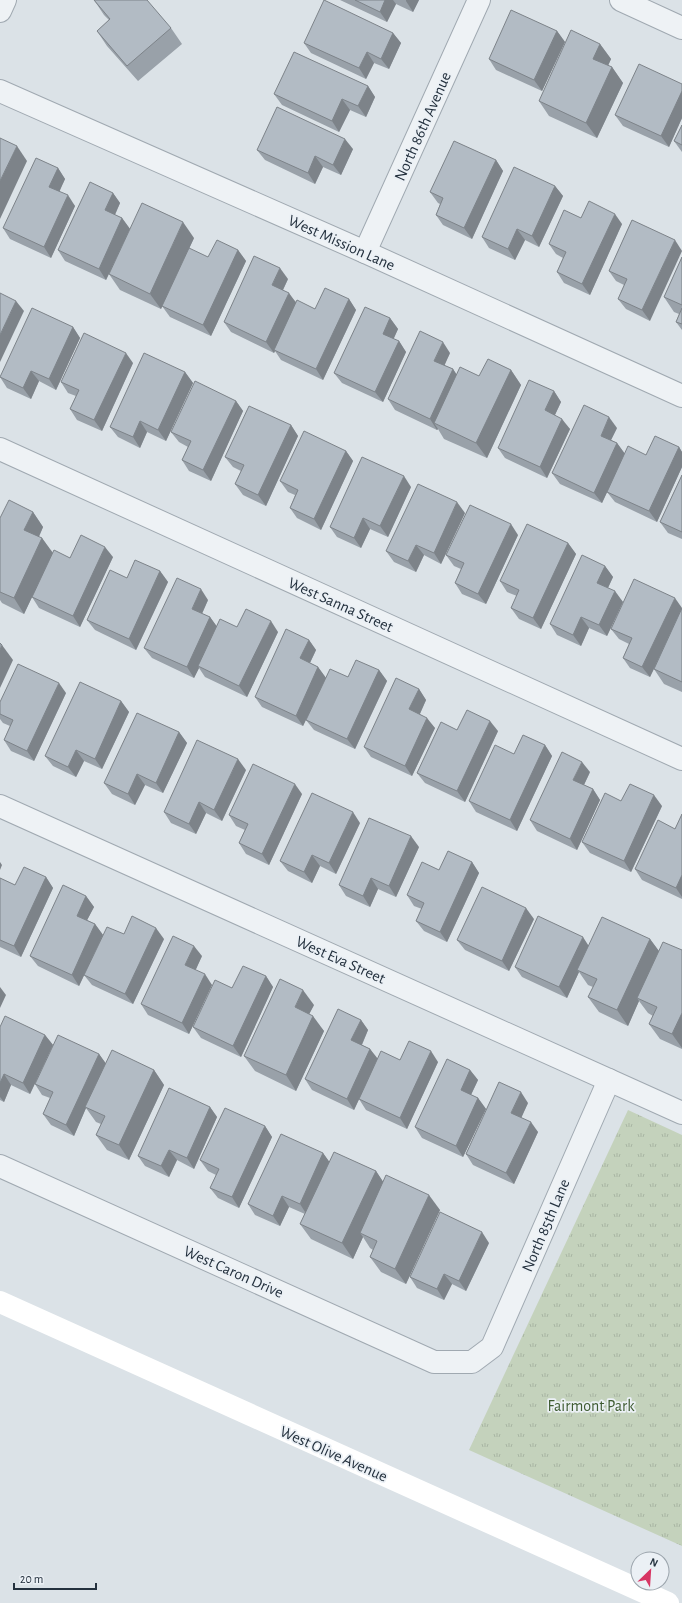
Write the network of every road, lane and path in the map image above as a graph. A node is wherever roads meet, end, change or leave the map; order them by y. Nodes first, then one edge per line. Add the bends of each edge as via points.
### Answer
1 (5, 0) edge
2 (479, 0) edge
3 (620, 0) edge
4 (0, 11) edge
5 (682, 28) edge
6 (0, 91) edge
7 (365, 252) junction
8 (682, 396) edge
9 (0, 449) edge
10 (682, 759) edge
11 (0, 806) edge
12 (609, 1080) junction
13 (682, 1112) edge
14 (0, 1166) edge
15 (0, 1302) edge
16 (472, 1362) joint
17 (668, 1603) edge

1 - 4 street
2 - 7 street, North 86th Avenue
3 - 5 street
6 - 7 street, West Mission Lane
7 - 8 street, West Mission Lane
9 - 10 street, West Sanna Street
11 - 12 street, West Eva Street
12 - 13 street, West Eva Street
12 - 16 street, North 85th Lane via 492,1347
14 - 16 street, West Caron Drive via 434,1362
15 - 17 main road, West Olive Avenue

